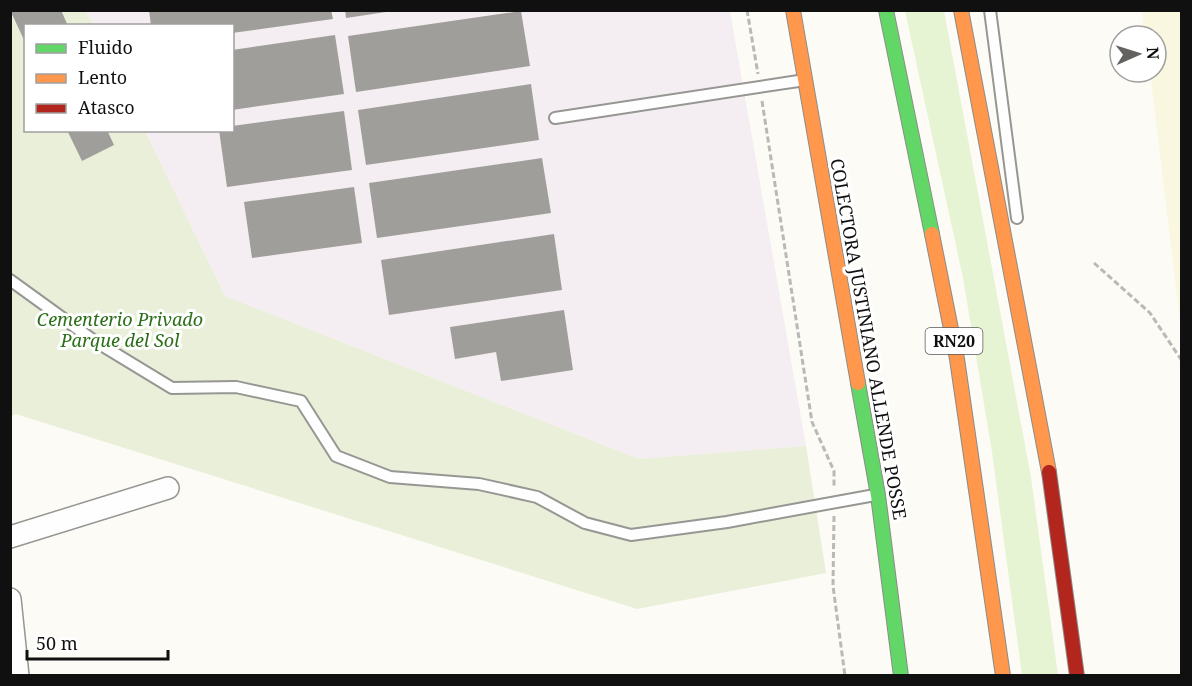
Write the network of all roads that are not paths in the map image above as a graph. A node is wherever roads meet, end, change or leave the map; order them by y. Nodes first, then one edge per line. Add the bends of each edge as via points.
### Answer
1 (793, 10) edge
2 (886, 10) edge
3 (961, 10) edge
4 (990, 10) edge
5 (805, 80) junction
6 (555, 118) dead end
7 (1018, 234) dead end
8 (1023, 269) dead end
9 (10, 280) edge
10 (1048, 468) junction
11 (168, 488) dead end
12 (878, 495) junction
13 (10, 537) edge
14 (10, 599) edge
15 (18, 675) edge
16 (901, 675) edge
17 (1003, 675) edge
18 (1077, 675) edge

1 - 5 main road, COLECTORA JUSTINIANO ALLENDE POSSE
2 - 17 main road, RN20 via 957,359
3 - 10 main road
4 - 7 lane
5 - 6 lane
5 - 12 main road, COLECTORA JUSTINIANO ALLENDE POSSE
8 - 10 lane
9 - 12 lane via 93,340 171,388 236,387 301,401 336,456 390,477 479,484 537,497 585,523 631,535
10 - 18 main road
11 - 13 street
12 - 16 main road, COLECTORA JUSTINIANO ALLENDE POSSE
14 - 15 street

